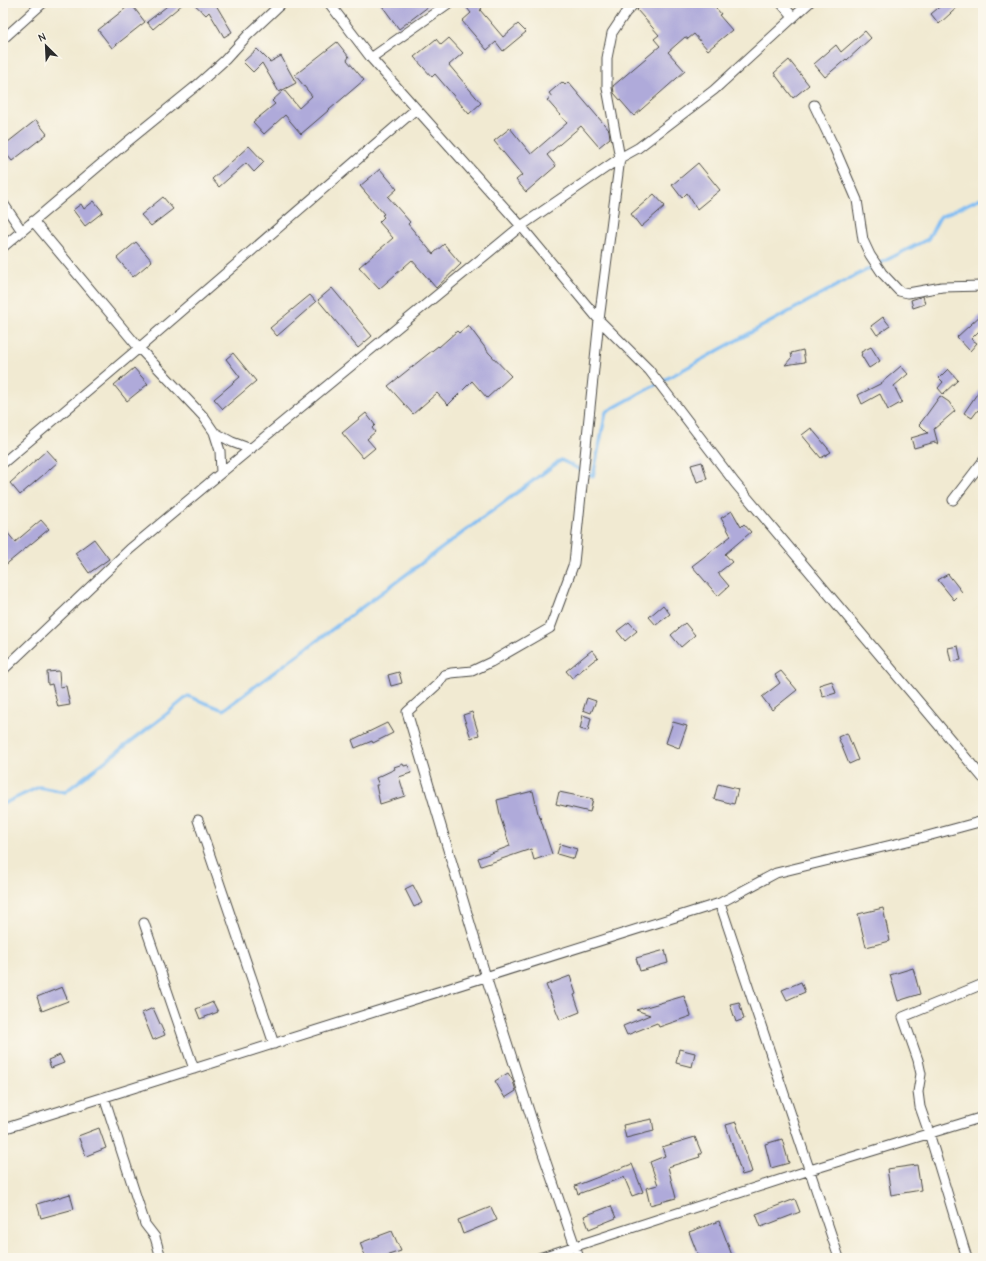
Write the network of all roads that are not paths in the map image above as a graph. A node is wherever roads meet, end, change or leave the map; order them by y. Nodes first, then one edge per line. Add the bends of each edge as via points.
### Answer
1 (44, 3) edge
2 (282, 3) edge
3 (330, 3) edge
4 (449, 3) edge
5 (635, 3) edge
6 (781, 3) edge
7 (809, 3) edge
8 (793, 17) junction
9 (3, 39) edge
10 (371, 58) junction
11 (814, 105) dead end
12 (416, 108) junction
13 (620, 158) junction
14 (3, 204) edge
15 (33, 222) junction
16 (521, 226) junction
17 (22, 231) junction
18 (3, 247) edge
19 (983, 286) edge
20 (599, 320) junction
21 (139, 348) junction
22 (214, 432) junction
23 (251, 449) junction
24 (983, 462) edge
25 (3, 463) edge
26 (221, 474) junction
27 (953, 500) dead end
28 (3, 670) edge
29 (983, 778) edge
30 (198, 820) dead end
31 (983, 821) edge
32 (720, 903) junction
33 (144, 923) dead end
34 (486, 977) junction
35 (983, 984) edge
36 (274, 1044) junction
37 (194, 1069) junction
38 (104, 1097) junction
39 (983, 1117) edge
40 (3, 1129) edge
41 (929, 1133) junction
42 (810, 1170) junction
43 (575, 1247) junction
44 (161, 1258) edge
45 (539, 1258) edge
46 (579, 1258) edge
47 (840, 1258) edge
48 (967, 1258) edge

1 - 9 street
2 - 15 street via 196,86
3 - 10 street
4 - 10 street
5 - 13 street via 612,34 607,58 607,88
6 - 8 street
7 - 8 street
8 - 13 street via 714,90 638,148
10 - 12 street
11 - 19 street via 857,200 863,240 882,273 899,291 908,293 942,287
12 - 16 street
12 - 21 street
13 - 16 street
13 - 20 street
14 - 17 street
15 - 17 street
15 - 21 street
16 - 20 street
16 - 23 street
17 - 18 street
20 - 29 street via 649,370 735,483
20 - 34 street via 574,563 550,628 472,671 444,675 438,684 407,712
21 - 22 street via 203,416
21 - 25 street
22 - 23 street
22 - 26 street via 220,451
23 - 26 street
24 - 27 street
26 - 28 street via 130,549
30 - 36 street
31 - 32 street via 776,873
32 - 34 street
32 - 42 street
33 - 37 street
34 - 36 street
34 - 43 street
35 - 41 street via 903,1018 918,1060 921,1074 918,1092 920,1107
36 - 37 street
37 - 38 street
38 - 40 street
38 - 44 street via 145,1224 155,1237
39 - 41 street
41 - 42 street
41 - 48 street
42 - 43 street
42 - 47 street
43 - 45 street
43 - 46 street

